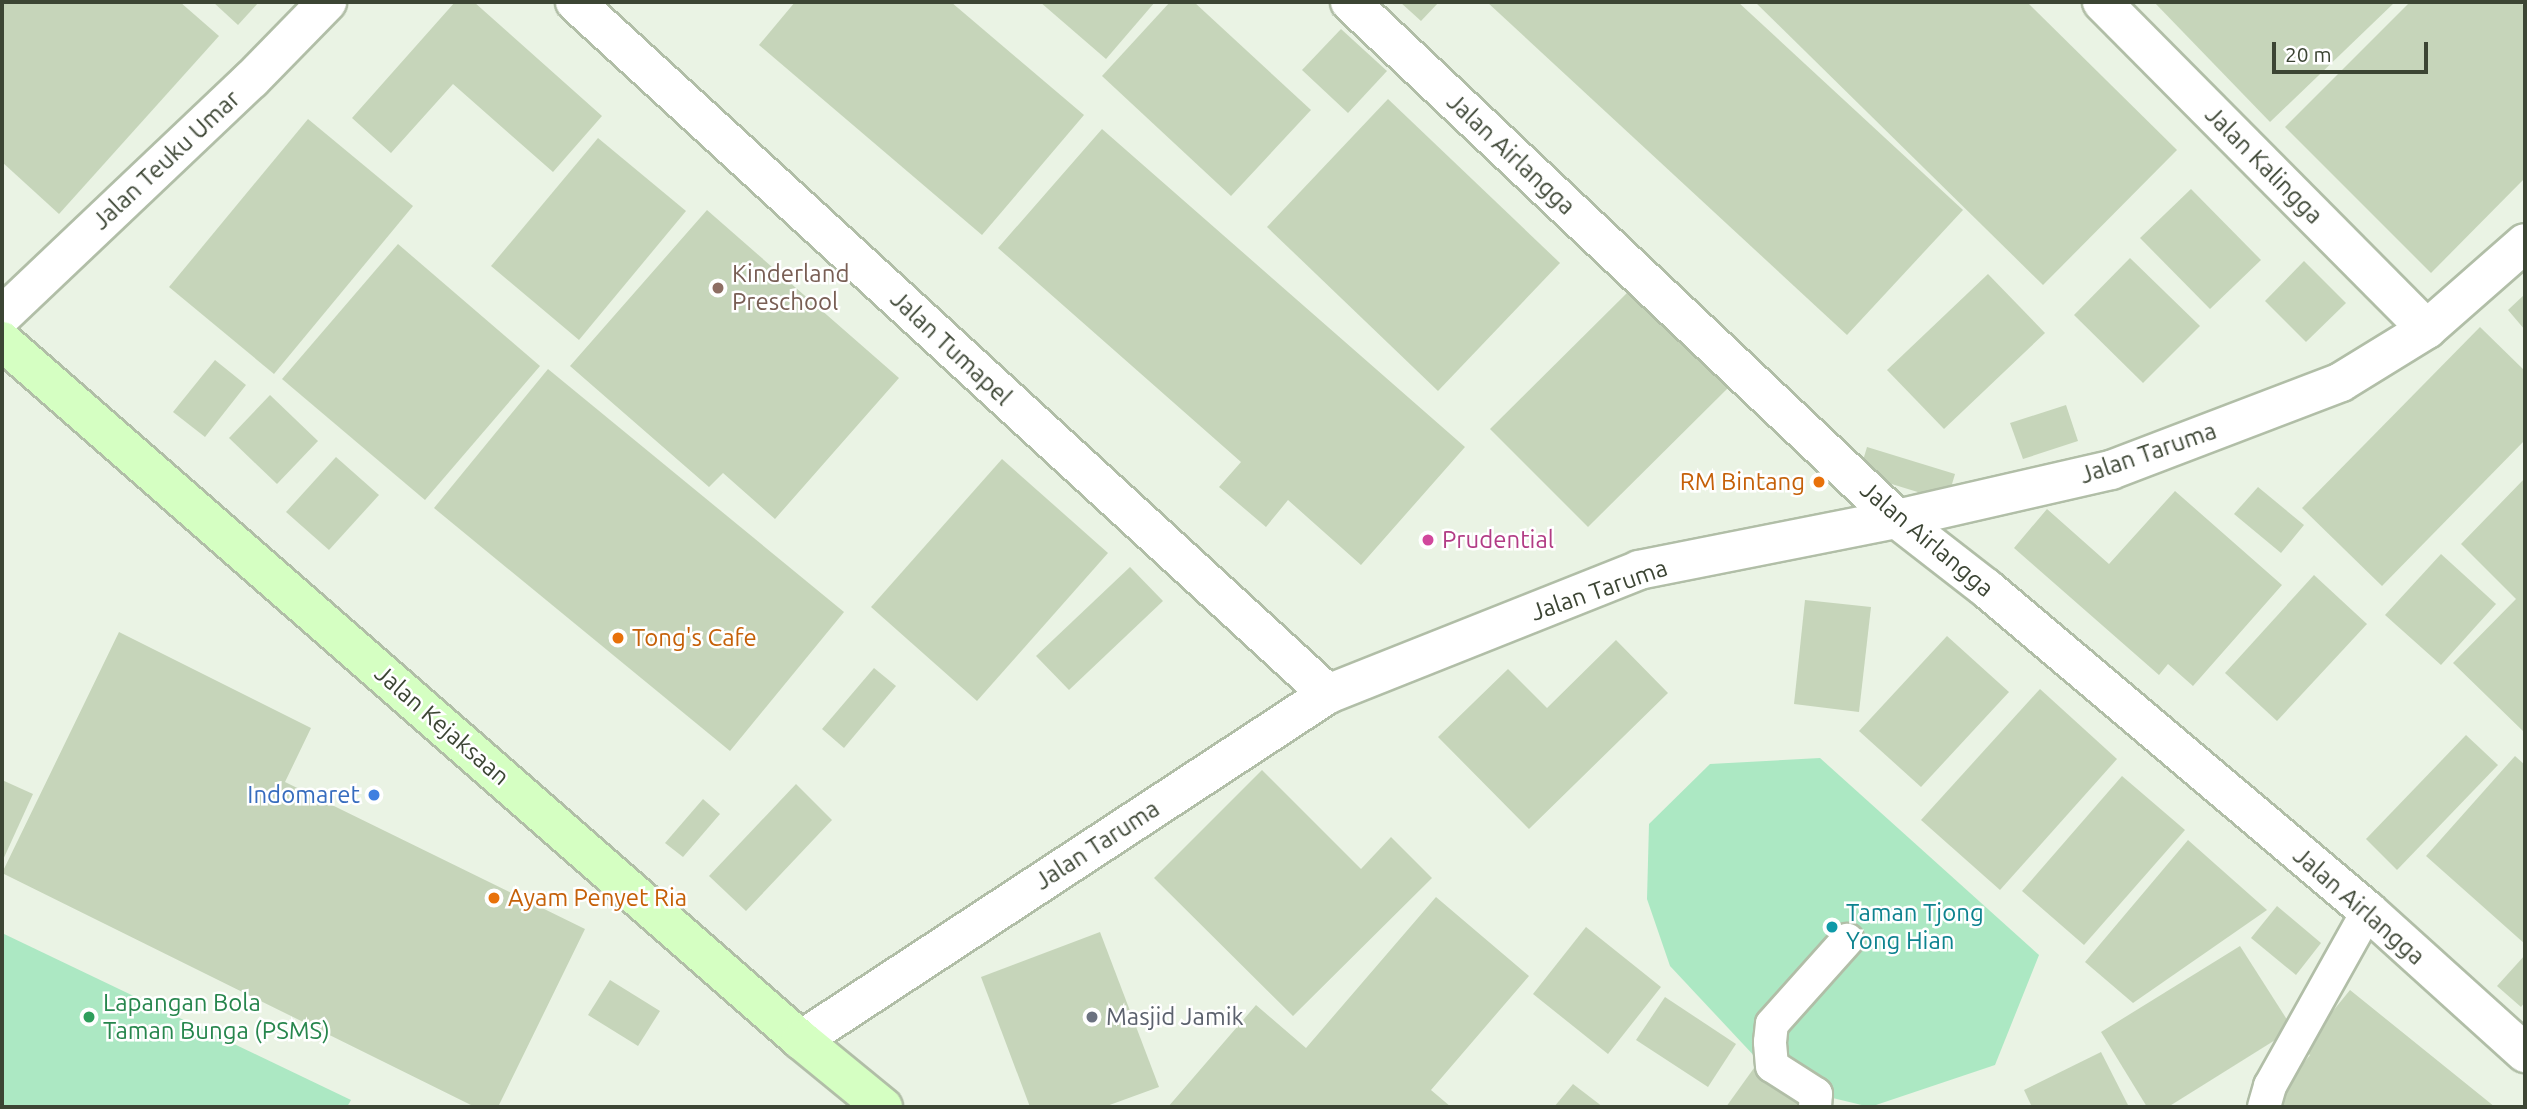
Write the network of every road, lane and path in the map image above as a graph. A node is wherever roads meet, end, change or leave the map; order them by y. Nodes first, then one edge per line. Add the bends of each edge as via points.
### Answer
1 (327, 2) edge
2 (575, 2) edge
3 (1350, 2) edge
4 (2102, 2) edge
5 (2525, 243) edge
6 (2, 316) edge
7 (2427, 329) junction
8 (2, 341) edge
9 (1897, 519) junction
10 (1328, 694) junction
11 (2368, 911) junction
12 (1847, 940) dead end
13 (801, 1040) junction
14 (2525, 1053) edge
15 (883, 1107) edge
16 (1815, 1107) edge
17 (2264, 1107) edge

1 - 6 street, Jalan Teuku Umar
2 - 10 street, Jalan Tumapel
3 - 9 street, Jalan Airlangga
4 - 7 street, Jalan Kalingga
5 - 7 street, Jalan Taruma
7 - 9 street, Jalan Taruma via 2341,382 2111,470
8 - 13 main road, Jalan Kejaksaan
9 - 10 street, Jalan Taruma via 1639,570
9 - 11 street, Jalan Airlangga via 1986,587
10 - 13 street, Jalan Taruma
11 - 14 street, Jalan Airlangga
11 - 17 lane via 2270,1086
12 - 16 lane via 1772,1024 1772,1066 1816,1094
13 - 15 main road, Jalan Kejaksaan

